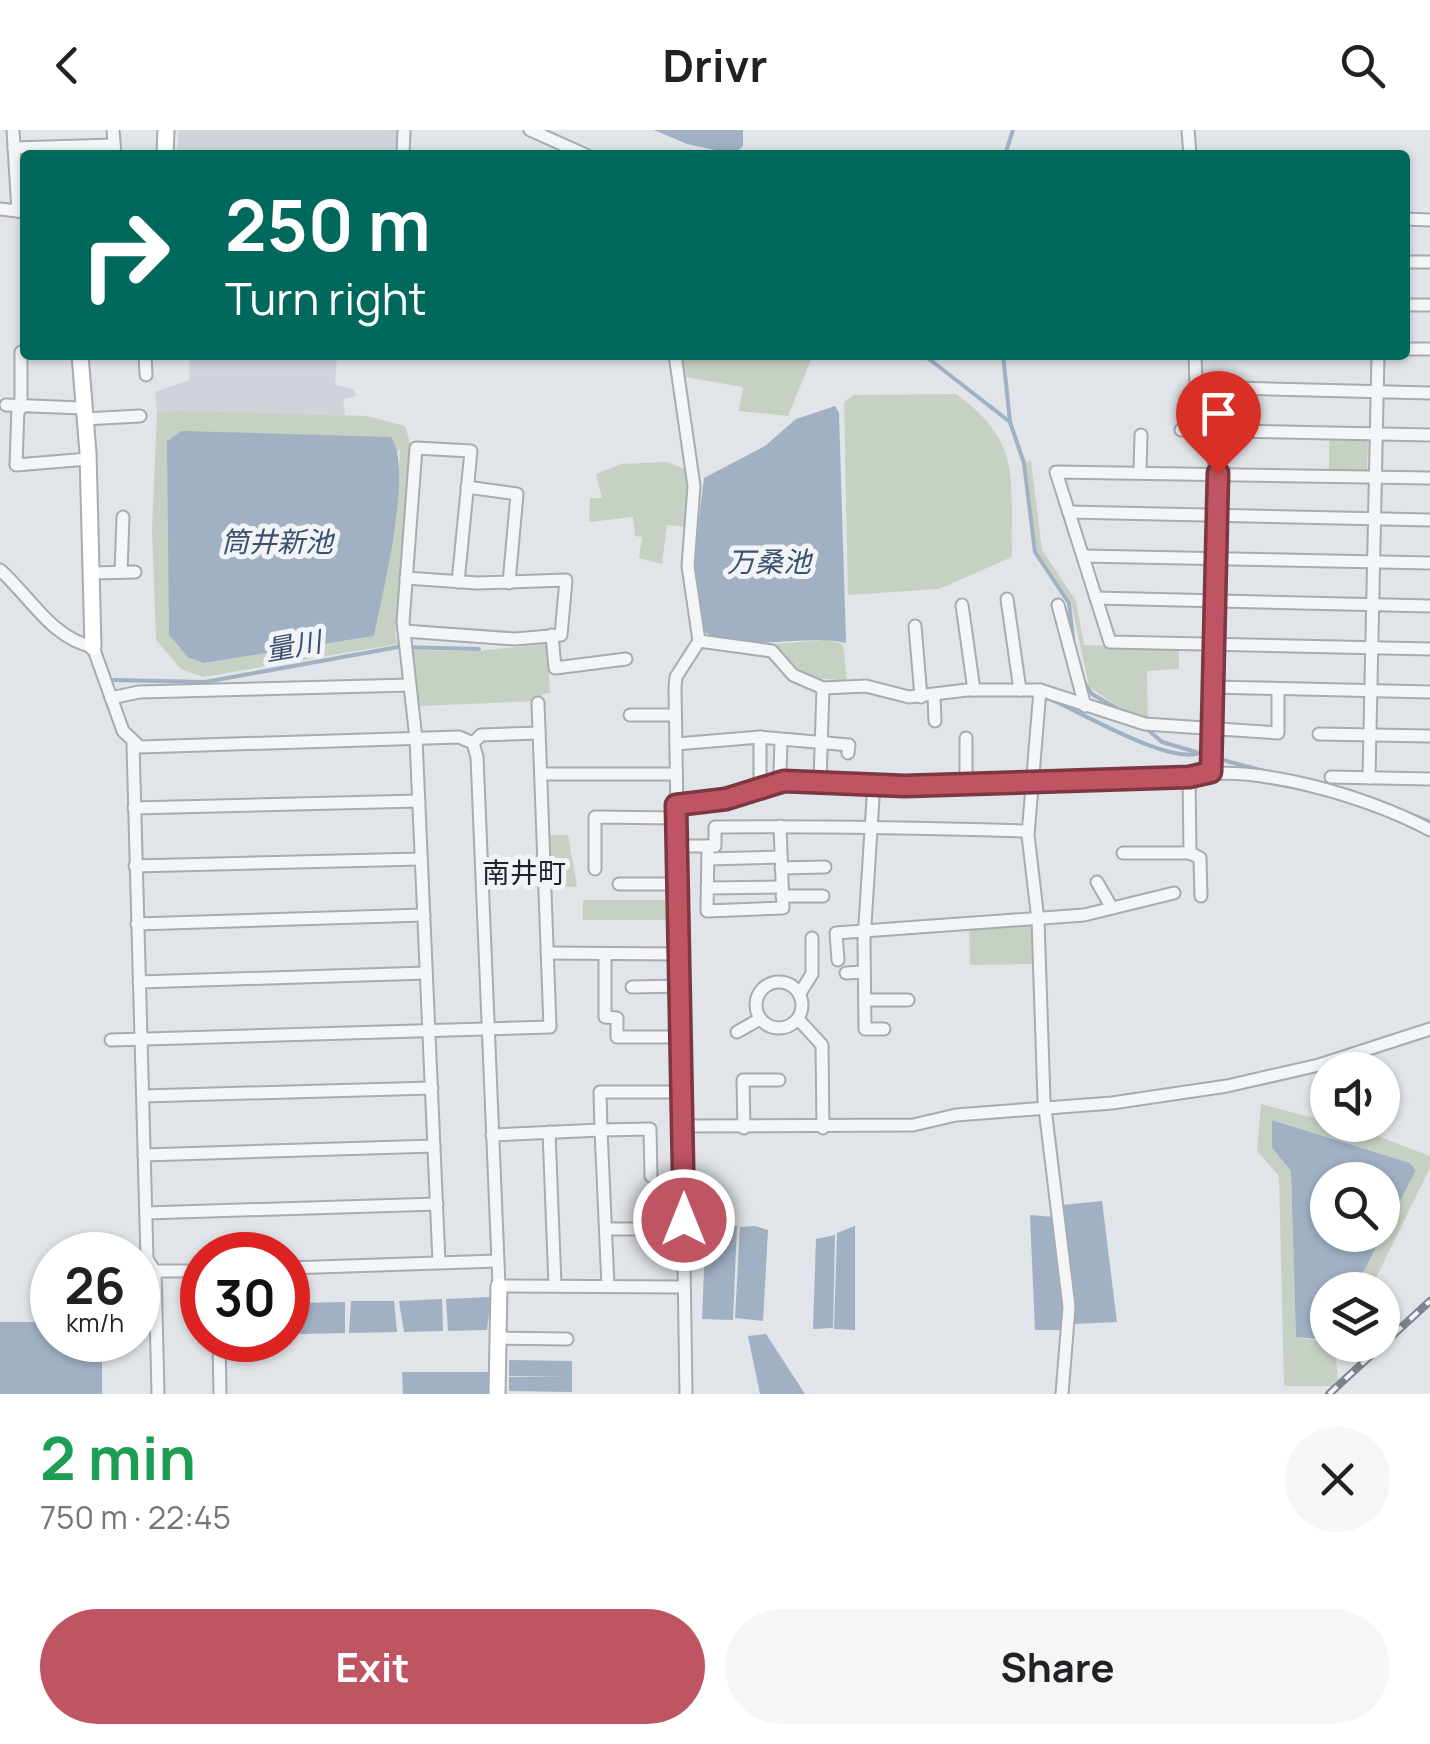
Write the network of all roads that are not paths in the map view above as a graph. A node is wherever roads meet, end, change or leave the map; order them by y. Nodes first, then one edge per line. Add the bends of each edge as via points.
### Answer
1 (12, 130) edge
2 (113, 130) edge
3 (530, 130) edge
4 (561, 137) edge
5 (14, 148) junction
6 (115, 150) edge
7 (20, 196) edge
8 (20, 360) edge
9 (80, 360) edge
10 (145, 360) edge
11 (675, 360) edge
12 (1196, 360) edge
13 (1378, 360) edge
14 (146, 375) dead end
15 (1196, 388) junction
16 (1377, 392) junction
17 (1430, 393) edge
18 (15, 407) junction
19 (83, 413) junction
20 (140, 416) dead end
21 (1181, 430) dead end
22 (1204, 430) junction
23 (1376, 434) junction
24 (1430, 434) edge
25 (1141, 435) dead end
26 (88, 459) junction
27 (1140, 471) junction
28 (1218, 473) junction
29 (1375, 476) junction
30 (1430, 478) edge
31 (467, 487) junction
32 (1068, 512) junction
33 (1218, 515) junction
34 (123, 517) dead end
35 (1374, 519) junction
36 (1430, 520) edge
37 (1082, 556) junction
38 (1217, 558) junction
39 (1374, 562) junction
40 (1430, 563) edge
41 (0, 570) edge
42 (92, 573) junction
43 (406, 578) junction
44 (458, 582) junction
45 (509, 583) junction
46 (1096, 598) junction
47 (1007, 599) dead end
48 (1216, 601) junction
49 (1058, 604) dead end
50 (1373, 604) junction
51 (962, 605) dead end
52 (1430, 606) edge
53 (915, 626) dead end
54 (552, 635) junction
55 (934, 638) dead end
56 (916, 640) junction
57 (405, 641) junction
58 (698, 641) junction
59 (1216, 644) junction
60 (94, 647) junction
61 (1372, 648) junction
62 (1430, 649) edge
63 (626, 658) dead end
64 (410, 685) junction
65 (823, 688) junction
66 (1212, 688) junction
67 (1278, 689) junction
68 (974, 690) junction
69 (1020, 690) junction
70 (1040, 690) junction
71 (1371, 691) junction
72 (1430, 692) edge
73 (928, 696) junction
74 (111, 698) junction
75 (538, 704) dead end
76 (1086, 706) junction
77 (630, 715) dead end
78 (675, 715) junction
79 (934, 720) dead end
80 (1210, 731) junction
81 (539, 733) junction
82 (1319, 734) dead end
83 (1370, 735) junction
84 (1430, 736) edge
85 (760, 738) junction
86 (966, 738) dead end
87 (416, 739) junction
88 (781, 741) junction
89 (472, 742) junction
90 (133, 744) junction
91 (676, 744) junction
92 (821, 744) junction
93 (848, 753) dead end
94 (1211, 768) junction
95 (780, 771) dead end
96 (541, 774) junction
97 (676, 774) junction
98 (1189, 777) junction
99 (1331, 778) dead end
100 (1369, 778) junction
101 (820, 780) junction
102 (1430, 780) edge
103 (1034, 782) junction
104 (874, 784) junction
105 (966, 784) junction
106 (760, 788) junction
107 (419, 801) junction
108 (134, 808) junction
109 (677, 812) junction
110 (780, 826) junction
111 (873, 828) junction
112 (1430, 830) edge
113 (1028, 831) junction
114 (677, 846) junction
115 (708, 852) junction
116 (1123, 852) dead end
117 (1190, 852) junction
118 (422, 859) junction
119 (781, 863) junction
120 (135, 866) junction
121 (826, 867) dead end
122 (595, 869) dead end
123 (1097, 882) dead end
124 (619, 884) dead end
125 (678, 884) junction
126 (707, 888) junction
127 (782, 892) junction
128 (1174, 894) dead end
129 (822, 896) dead end
130 (1201, 896) dead end
131 (1112, 908) junction
132 (424, 915) junction
133 (1038, 920) junction
134 (137, 924) junction
135 (866, 931) junction
136 (812, 938) dead end
137 (546, 953) junction
138 (605, 954) junction
139 (679, 954) junction
140 (838, 960) dead end
141 (864, 972) junction
142 (426, 973) junction
143 (846, 973) dead end
144 (138, 982) junction
145 (746, 985) dead end
146 (680, 986) junction
147 (632, 987) dead end
148 (800, 993) junction
149 (758, 994) junction
150 (864, 1000) junction
151 (908, 1000) dead end
152 (760, 1019) junction
153 (798, 1019) junction
154 (488, 1028) junction
155 (884, 1029) dead end
156 (1430, 1029) edge
157 (429, 1030) junction
158 (737, 1032) dead end
159 (682, 1037) junction
160 (111, 1040) dead end
161 (141, 1040) junction
162 (779, 1080) dead end
163 (432, 1088) junction
164 (684, 1092) junction
165 (142, 1096) junction
166 (1046, 1110) junction
167 (683, 1126) junction
168 (744, 1128) junction
169 (823, 1128) junction
170 (601, 1130) junction
171 (549, 1132) junction
172 (492, 1135) junction
173 (434, 1146) junction
174 (144, 1155) junction
175 (650, 1176) dead end
176 (437, 1204) junction
177 (146, 1213) junction
178 (606, 1229) junction
179 (684, 1229) junction
180 (146, 1232) edge
181 (497, 1261) junction
182 (440, 1262) junction
183 (310, 1267) edge
184 (500, 1286) junction
185 (555, 1286) junction
186 (608, 1286) junction
187 (682, 1288) junction
188 (498, 1338) junction
189 (566, 1339) dead end
190 (157, 1362) edge
191 (219, 1362) edge
192 (158, 1394) edge
193 (220, 1394) edge
194 (497, 1394) edge
195 (686, 1394) edge
196 (1062, 1394) edge

1 - 5 street
2 - 6 street
3 - 4 street
5 - 6 street
5 - 7 street
8 - 18 street
9 - 19 street
10 - 14 street
11 - 58 street via 694,486 688,566
12 - 15 street
13 - 16 street
15 - 16 street
15 - 22 street
16 - 17 street
16 - 23 street
18 - 19 street
18 - 26 street via 16,466
19 - 20 street
19 - 26 street
21 - 22 street
22 - 23 street
22 - 28 street
23 - 24 street
23 - 29 street
25 - 27 street
26 - 42 street
27 - 28 street
27 - 32 street via 1056,472
28 - 29 street
28 - 33 street
29 - 30 street
29 - 35 street
31 - 43 street via 471,451 416,448
31 - 44 street
31 - 45 street via 517,494
32 - 33 street
32 - 37 street
33 - 35 street
33 - 38 street
34 - 42 street via 128,572
35 - 36 street
35 - 39 street
37 - 38 street
37 - 46 street
38 - 39 street
38 - 48 street
39 - 40 street
39 - 50 street
41 - 60 street via 32,608
42 - 60 street
43 - 44 street
43 - 57 street
44 - 45 street
45 - 54 street via 566,580 561,635
46 - 48 street
46 - 59 street via 1110,642
47 - 69 street
48 - 50 street
48 - 59 street
49 - 76 street
50 - 52 street
50 - 61 street
51 - 68 street
53 - 56 street
54 - 57 street
54 - 63 street via 556,668
55 - 56 street
56 - 73 street
57 - 64 street
58 - 65 street via 772,651 793,675
58 - 78 street via 676,676
59 - 61 street
59 - 66 street
60 - 74 street
61 - 62 street
61 - 71 street
64 - 74 street
64 - 87 street
65 - 73 street via 866,686 896,696
65 - 92 street
66 - 67 street
66 - 80 street
67 - 71 street
67 - 80 street via 1278,732
68 - 69 street
68 - 73 street
69 - 70 street
70 - 76 street
70 - 103 street
71 - 72 street
71 - 83 street
73 - 79 street
74 - 90 street
75 - 81 street
76 - 80 street via 1130,721
77 - 78 street
78 - 91 street
80 - 94 street
81 - 89 street via 481,735
81 - 96 street
82 - 83 street
83 - 84 street
83 - 100 street
85 - 88 street
85 - 91 street
85 - 106 street
86 - 105 street
87 - 89 street
87 - 90 street
87 - 107 street
88 - 92 street
88 - 95 street
89 - 154 street
90 - 108 street
91 - 97 street
92 - 93 street via 849,745
92 - 101 street
94 - 98 street
94 - 112 street via 1364,802
96 - 97 street
96 - 137 street
97 - 109 street
98 - 103 street
98 - 117 street
99 - 100 street
100 - 102 street
101 - 104 street
101 - 106 street
103 - 105 street
103 - 113 street
104 - 105 street
104 - 111 street
106 - 109 street
107 - 108 street
107 - 118 street
108 - 120 street
109 - 114 street
109 - 122 street via 595,817
110 - 111 street
110 - 115 street via 715,827 715,846
110 - 119 street
111 - 113 street
111 - 135 street
113 - 133 street
114 - 115 street
114 - 125 street
115 - 119 street
115 - 126 street
116 - 117 street
117 - 130 street via 1200,858
118 - 120 street
118 - 132 street
119 - 121 street
119 - 127 street
120 - 134 street
123 - 131 street
124 - 125 street
125 - 139 street
126 - 127 street
126 - 127 street via 707,911 782,908
127 - 129 street
128 - 131 street
131 - 133 street
132 - 134 street
132 - 142 street
133 - 135 street
133 - 166 street
134 - 144 street
135 - 140 street via 836,933
135 - 141 street
136 - 148 street via 812,974
137 - 138 street
137 - 154 street via 550,1027
138 - 139 street
138 - 159 street via 604,1017 617,1018 617,1037
139 - 146 street
141 - 143 street
141 - 150 street
142 - 144 street
142 - 157 street
144 - 161 street
145 - 149 street
146 - 147 street
146 - 159 street
148 - 149 street via 777,981
148 - 153 street
149 - 152 street
150 - 151 street
150 - 155 street via 865,1029
152 - 153 street via 781,1028
152 - 158 street
153 - 169 street via 822,1045
154 - 157 street
154 - 172 street
156 - 166 street via 1320,1066 1227,1086
157 - 161 street
157 - 163 street
159 - 164 street
160 - 161 street
161 - 165 street
162 - 168 street via 743,1080
163 - 165 street
163 - 173 street
164 - 167 street
164 - 170 street via 600,1092
165 - 174 street
166 - 169 street
166 - 196 street via 1069,1306
167 - 168 street
167 - 179 street
168 - 169 street
170 - 171 street
170 - 175 street via 650,1129
170 - 178 street
171 - 172 street
171 - 185 street
172 - 181 street
173 - 174 street
173 - 176 street
174 - 177 street
176 - 177 street
176 - 182 street
177 - 180 street
178 - 179 street
178 - 186 street
179 - 187 street
181 - 182 street
181 - 184 street
182 - 183 street
184 - 185 street
184 - 188 street
185 - 186 street
186 - 187 street
187 - 195 street
188 - 189 street
188 - 194 street
190 - 192 street
191 - 193 street

